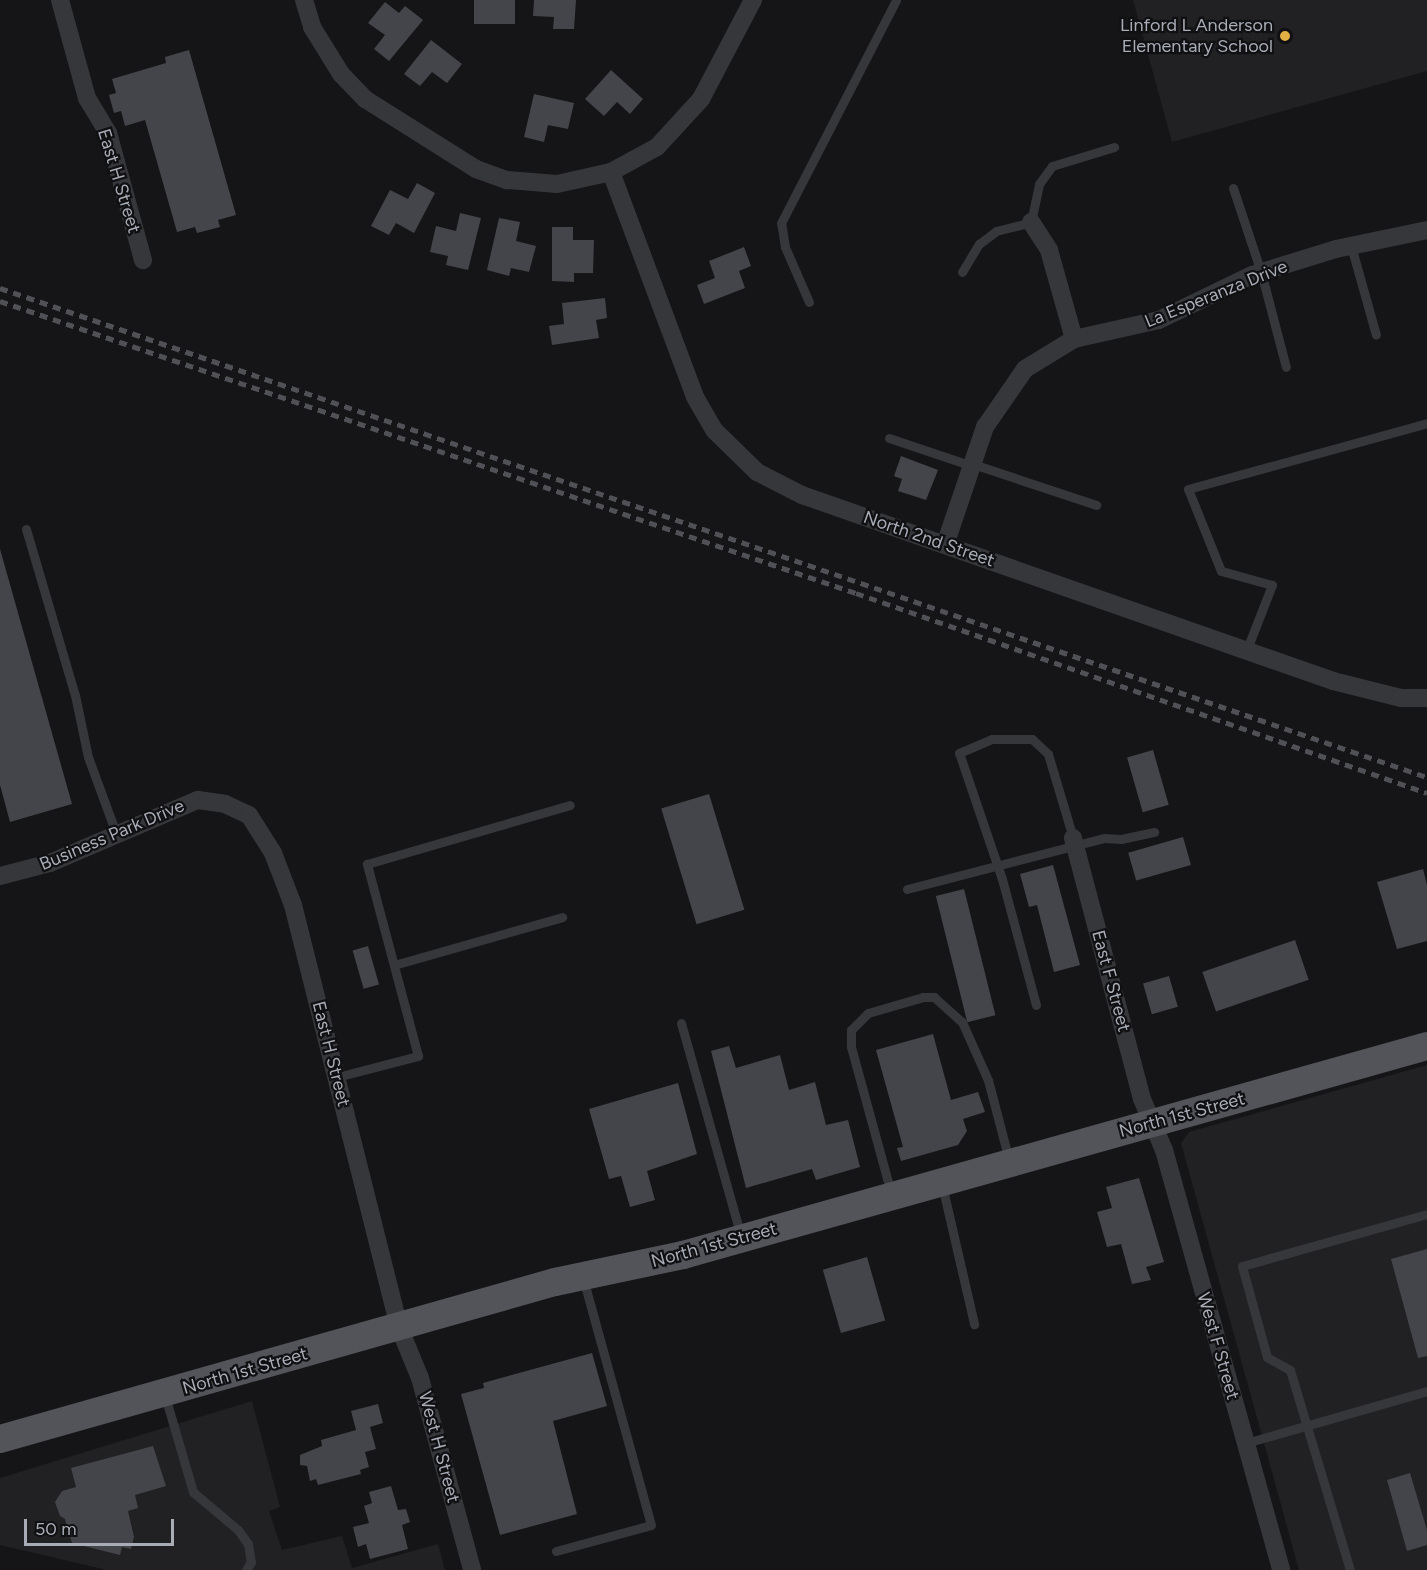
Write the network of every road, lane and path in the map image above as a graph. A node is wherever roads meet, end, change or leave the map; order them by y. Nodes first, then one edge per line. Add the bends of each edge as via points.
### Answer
1 (60, 0) edge
2 (304, 0) edge
3 (753, 0) edge
4 (896, 0) edge
5 (1114, 147) dead end
6 (611, 172) junction
7 (1233, 188) dead end
8 (1031, 222) junction
9 (1427, 230) edge
10 (1351, 246) junction
11 (143, 260) dead end
12 (962, 272) dead end
13 (1261, 272) junction
14 (810, 302) dead end
15 (1376, 334) dead end
16 (1074, 339) junction
17 (1286, 367) dead end
18 (1427, 423) edge
19 (889, 438) dead end
20 (972, 465) junction
21 (1096, 505) dead end
22 (26, 529) dead end
23 (945, 545) junction
24 (1247, 649) junction
25 (1427, 698) edge
26 (225, 804) joint
27 (570, 805) dead end
28 (1154, 832) dead end
29 (117, 836) junction
30 (1075, 843) junction
31 (995, 866) junction
32 (0, 876) edge
33 (907, 889) dead end
34 (561, 917) dead end
35 (394, 965) junction
36 (1036, 1005) dead end
37 (681, 1023) dead end
38 (1427, 1046) edge
39 (337, 1077) junction
40 (1155, 1122) junction
41 (1010, 1163) junction
42 (942, 1182) junction
43 (892, 1196) junction
44 (1427, 1214) edge
45 (742, 1238) junction
46 (582, 1276) junction
47 (974, 1324) dead end
48 (399, 1327) junction
49 (1427, 1391) edge
50 (164, 1394) junction
51 (1307, 1426) junction
52 (0, 1439) edge
53 (1246, 1443) junction
54 (556, 1551) dead end
55 (246, 1570) edge
56 (472, 1570) edge
57 (1281, 1570) edge
58 (1350, 1570) edge

1 - 11 street, East H Street via 87,98 108,133
2 - 6 street via 312,27 341,74 365,99 476,169 507,180 557,184
3 - 6 street via 701,99 657,147
4 - 14 lane via 781,223 785,247
5 - 8 lane via 1052,166 1039,184
6 - 23 street, North 2nd Street via 684,370 715,431 757,472 787,489
7 - 13 lane
8 - 12 lane via 996,231 979,244
8 - 16 street via 1049,250
9 - 10 street, La Esperanza Drive
10 - 13 street, La Esperanza Drive
10 - 15 lane
13 - 16 street, La Esperanza Drive via 1159,320
13 - 17 lane
16 - 20 street, La Esperanza Drive via 1025,369 985,427
18 - 24 lane via 1188,489 1221,571 1272,585
19 - 20 lane
20 - 21 lane
20 - 23 street, La Esperanza Drive
22 - 29 lane via 75,695 88,757
23 - 24 street, North 2nd Street
24 - 25 street, North 2nd Street via 1333,681 1401,698
26 - 29 street, Business Park Drive via 198,800
26 - 39 street, East H Street via 249,815 273,853 293,905
27 - 35 lane via 367,864
28 - 30 lane
29 - 32 street, Business Park Drive via 50,863
30 - 31 lane
30 - 31 lane via 1048,754 1032,739 992,739 959,753
30 - 40 street, East F Street via 1142,1099
31 - 33 lane
31 - 36 lane
34 - 35 lane
35 - 39 lane via 418,1056
37 - 45 lane
38 - 40 main road, North 1st Street
39 - 48 street, East H Street
40 - 41 main road, North 1st Street
40 - 53 street, West F Street
41 - 42 main road, North 1st Street
41 - 43 lane via 988,1080 962,1022 934,996 923,997 868,1013 851,1030 851,1047
42 - 43 main road, North 1st Street
42 - 47 lane
43 - 45 main road, North 1st Street
44 - 51 lane via 1242,1266 1267,1357 1290,1370
45 - 46 main road, North 1st Street
46 - 48 main road, North 1st Street
46 - 54 lane via 651,1526
48 - 50 main road, North 1st Street
48 - 56 street, West H Street via 420,1378
49 - 51 lane
50 - 52 main road, North 1st Street
50 - 55 lane via 193,1492 243,1537 251,1562
51 - 53 lane
51 - 58 lane
53 - 57 street, West F Street

